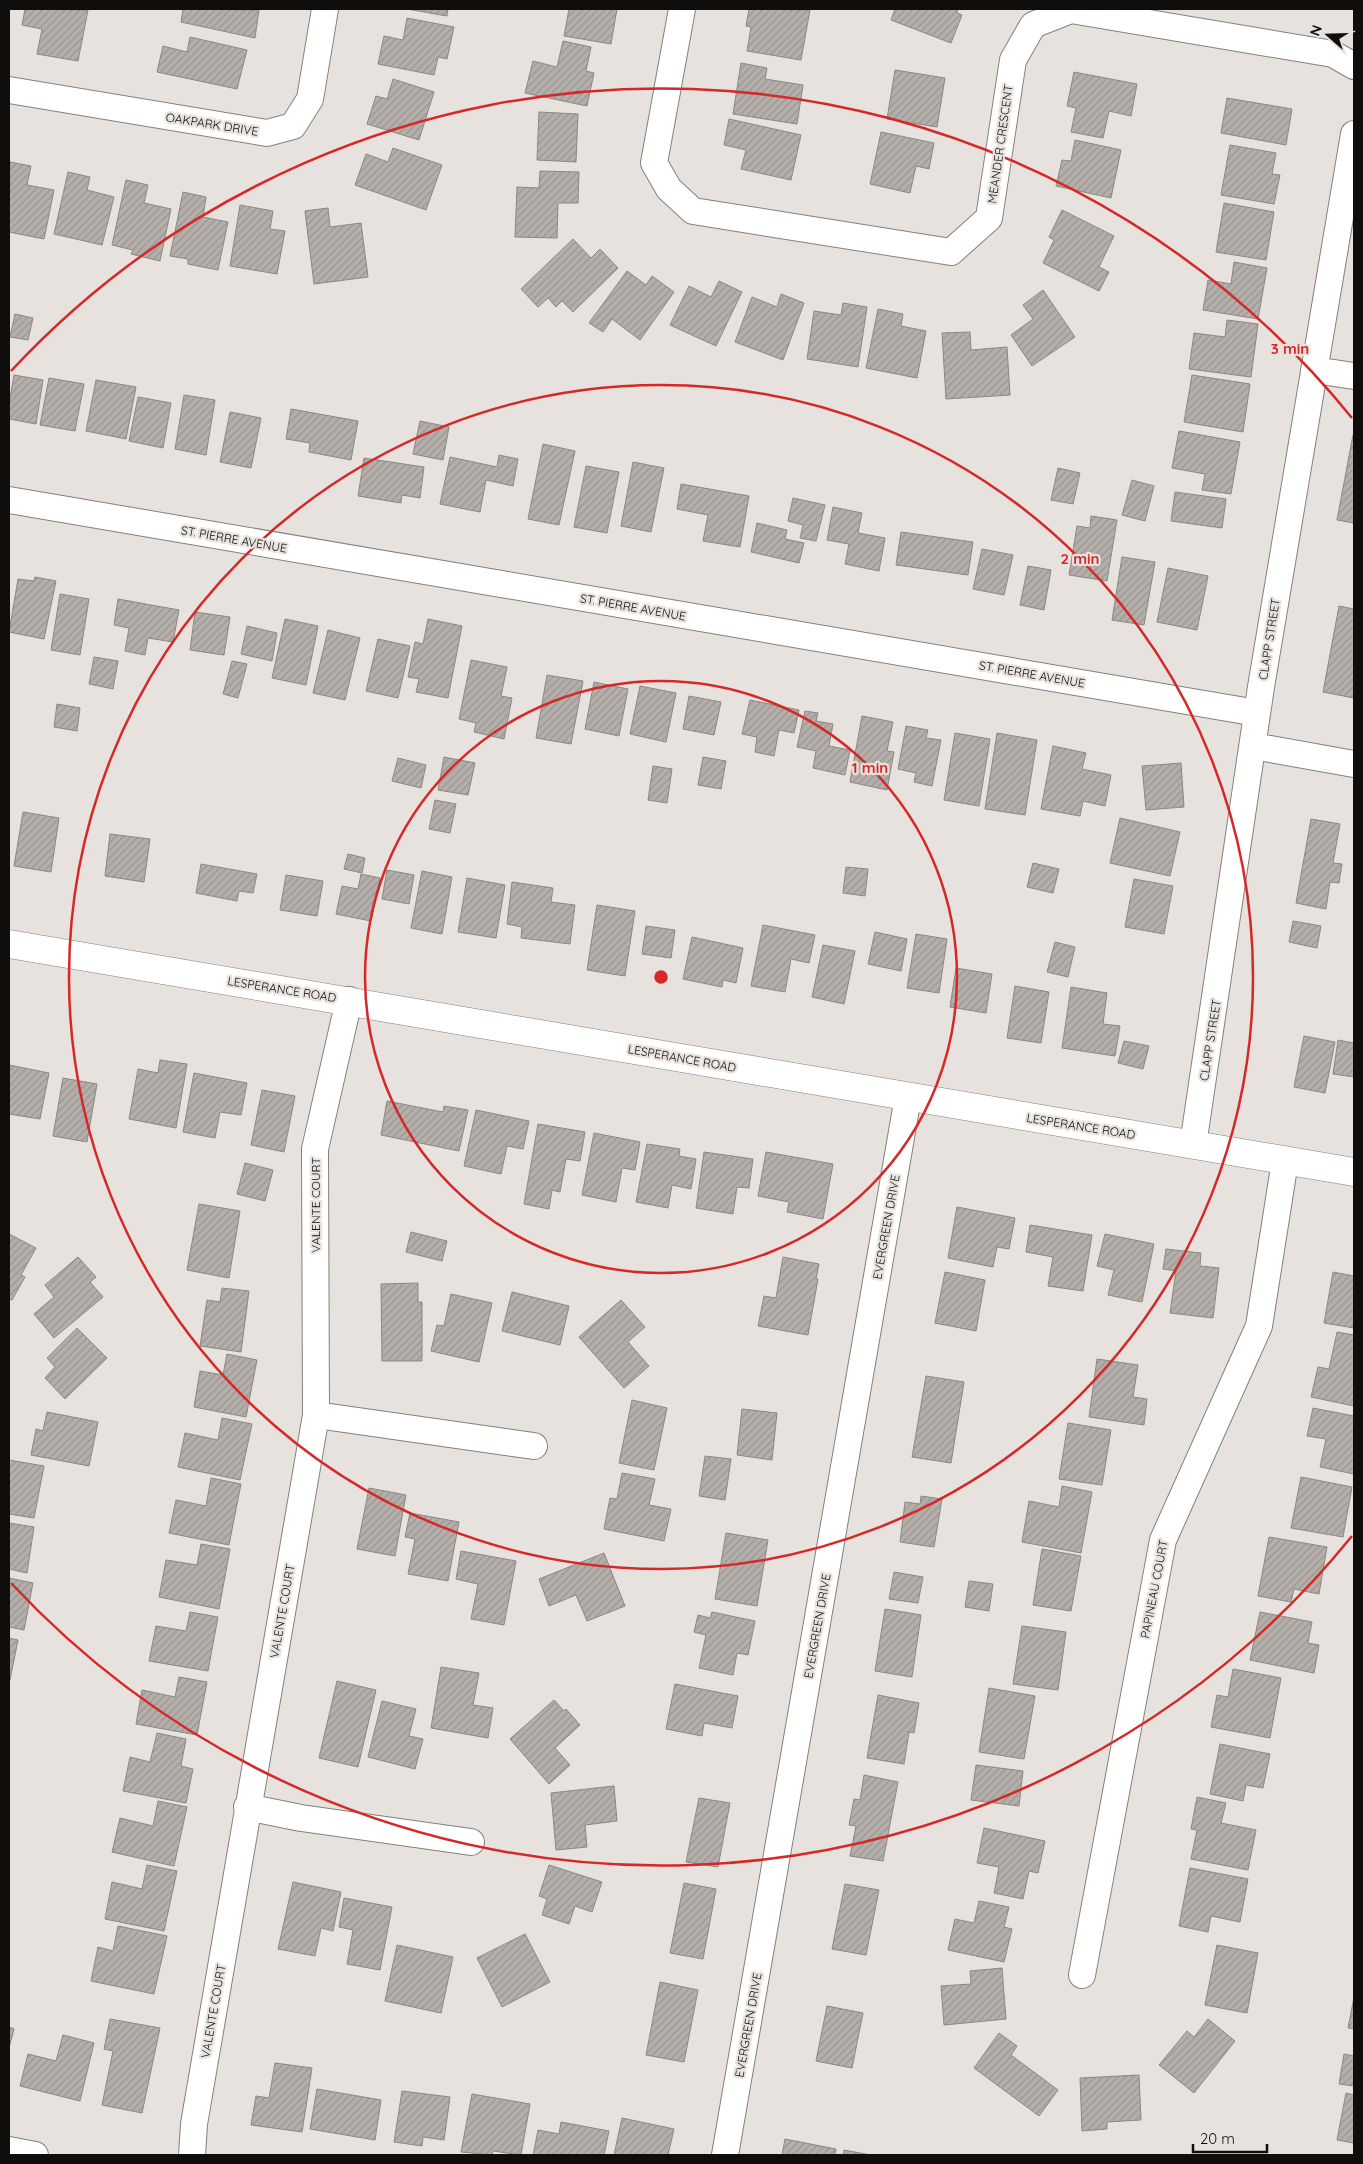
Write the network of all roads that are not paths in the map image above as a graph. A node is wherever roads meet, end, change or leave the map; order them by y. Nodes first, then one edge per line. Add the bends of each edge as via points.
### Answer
1 (325, 9) edge
2 (682, 9) edge
3 (1354, 66) edge
4 (9, 90) edge
5 (1354, 134) edge
6 (1314, 370) junction
7 (1354, 376) edge
8 (9, 500) edge
9 (1257, 712) junction
10 (1253, 746) junction
11 (1354, 764) edge
12 (9, 944) edge
13 (349, 1000) junction
14 (908, 1097) junction
15 (1193, 1145) junction
16 (1285, 1161) junction
17 (1354, 1172) edge
18 (316, 1414) junction
19 (534, 1446) dead end
20 (247, 1807) junction
21 (471, 1842) dead end
22 (1082, 1975) dead end
23 (9, 2150) edge
24 (36, 2155) edge
25 (192, 2155) edge
26 (725, 2155) edge

1 - 4 street, OAKPARK DRIVE via 310,99 293,126 267,133
2 - 3 street, MEANDER CRESCENT via 654,163 668,189 693,211 951,252 990,218 1013,60 1033,25 1071,10 1333,54
5 - 6 street, CLAPP STREET
6 - 7 street
6 - 9 street, CLAPP STREET
8 - 9 street, ST. PIERRE AVENUE
9 - 10 street, CLAPP STREET
10 - 11 street
10 - 15 street, CLAPP STREET
12 - 13 main road, LESPERANCE ROAD
13 - 14 main road, LESPERANCE ROAD
13 - 18 street, VALENTE COURT via 315,1149
14 - 15 main road, LESPERANCE ROAD
14 - 26 street, EVERGREEN DRIVE
15 - 16 main road, LESPERANCE ROAD
16 - 17 main road, LESPERANCE ROAD
16 - 22 street, PAPINEAU COURT via 1259,1326 1162,1540
18 - 19 street
18 - 20 street, VALENTE COURT
20 - 21 street via 301,1818
20 - 25 street, VALENTE COURT via 194,2124
23 - 24 street

